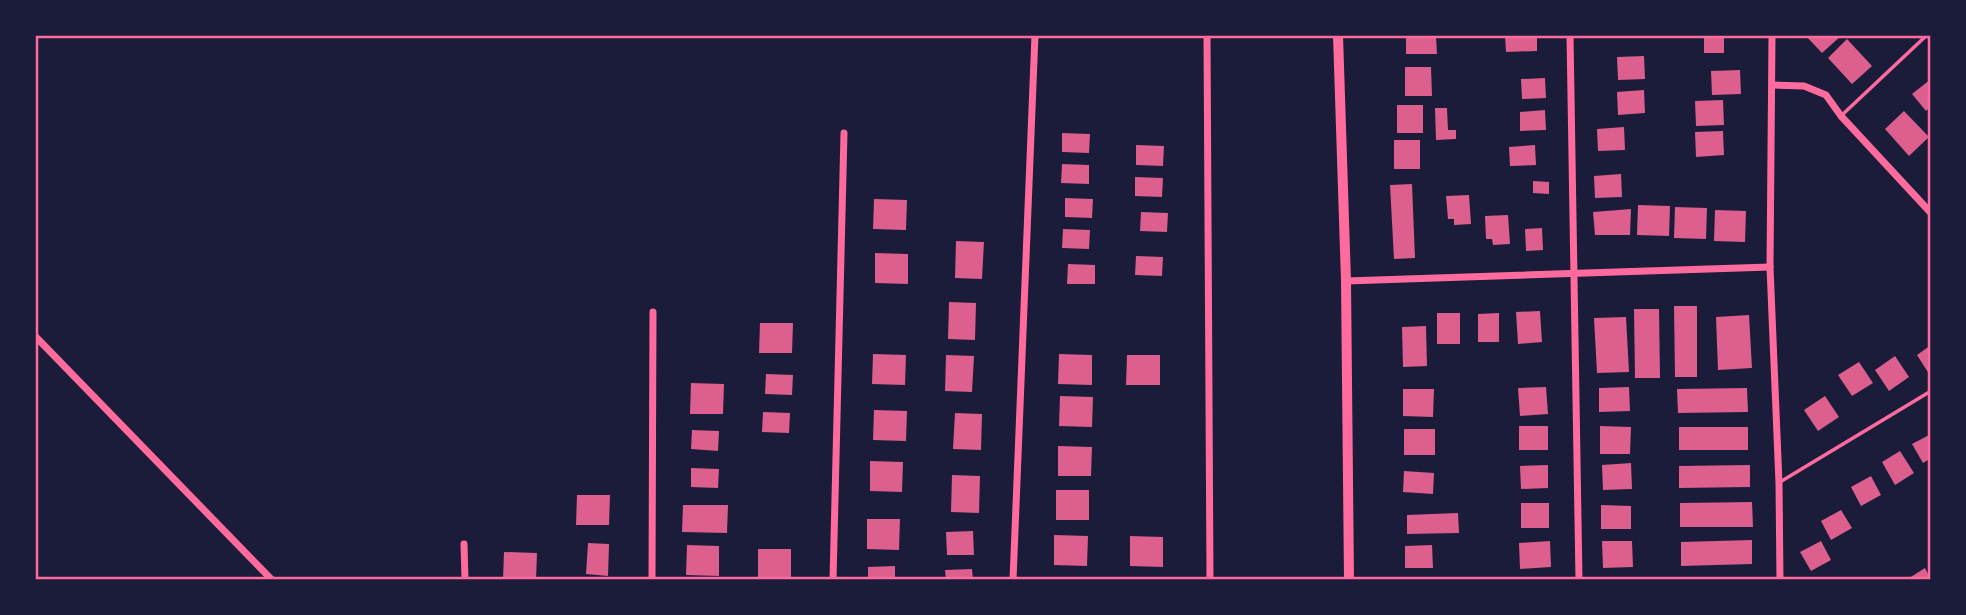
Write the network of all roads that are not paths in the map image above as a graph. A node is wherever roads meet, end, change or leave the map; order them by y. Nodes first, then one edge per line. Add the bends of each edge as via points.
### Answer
1 (1034, 35) edge
2 (1207, 35) edge
3 (1338, 35) edge
4 (1570, 35) edge
5 (1772, 35) edge
6 (1927, 35) edge
7 (1773, 85) junction
8 (1841, 116) junction
9 (844, 133) dead end
10 (1931, 213) edge
11 (1770, 267) junction
12 (1575, 275) junction
13 (1346, 281) junction
14 (653, 312) dead end
15 (35, 336) edge
16 (1931, 391) edge
17 (1779, 483) junction
18 (464, 544) dead end
19 (272, 580) edge
20 (465, 580) edge
21 (652, 580) edge
22 (833, 580) edge
23 (1013, 580) edge
24 (1210, 580) edge
25 (1349, 580) edge
26 (1579, 580) edge
27 (1780, 580) edge

1 - 23 street
2 - 24 street
3 - 13 street
4 - 12 street
5 - 7 street
6 - 8 lane
7 - 8 street via 1804,86 1826,95
7 - 11 street
8 - 10 street
9 - 22 street
11 - 12 street
11 - 17 street
12 - 13 street
12 - 26 street
13 - 25 street
14 - 21 street
15 - 19 street
16 - 17 lane
17 - 27 street
18 - 20 street

